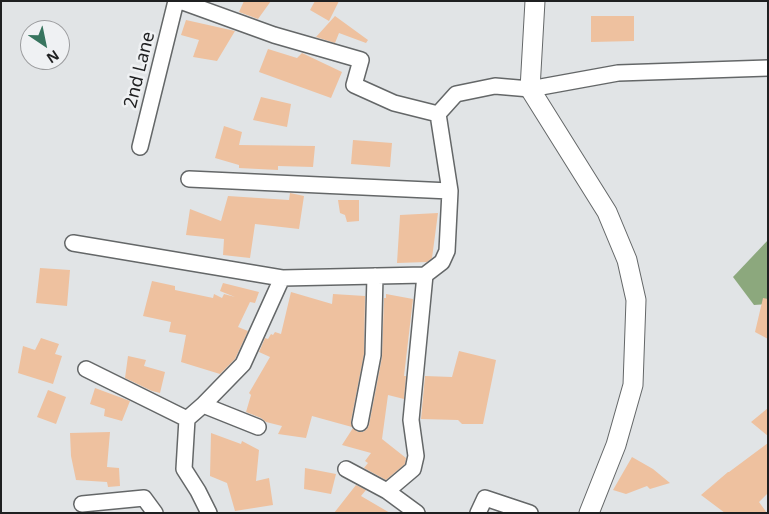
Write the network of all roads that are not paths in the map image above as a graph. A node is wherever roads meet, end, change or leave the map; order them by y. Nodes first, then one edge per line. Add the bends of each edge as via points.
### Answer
1 (176, 1) edge
2 (180, 1) edge
3 (535, 1) edge
4 (768, 68) edge
5 (530, 89) junction
6 (438, 114) junction
7 (140, 147) dead end
8 (189, 179) dead end
9 (450, 191) junction
10 (73, 243) dead end
11 (425, 275) junction
12 (375, 276) junction
13 (282, 278) junction
14 (86, 370) dead end
15 (203, 405) junction
16 (187, 418) junction
17 (360, 423) dead end
18 (258, 427) dead end
19 (346, 468) dead end
20 (387, 491) junction
21 (82, 504) dead end
22 (155, 513) edge
23 (209, 513) edge
24 (417, 513) edge
25 (478, 513) edge
26 (530, 513) edge
27 (589, 513) edge

1 - 7 street, 2nd Lane
2 - 6 street via 274,35 360,60 354,86 394,103
3 - 5 street
4 - 5 street via 618,73
5 - 6 street via 495,86 456,94
5 - 27 street via 607,212 627,260 636,300 633,386 616,446
6 - 9 street
8 - 9 street
9 - 11 street via 446,251 442,262
10 - 13 street
11 - 12 street
11 - 20 street via 411,420 416,456 413,469
12 - 13 street
12 - 17 street via 373,355
13 - 15 street via 242,364
14 - 16 street
15 - 16 street
15 - 18 street
16 - 23 street via 184,469
19 - 20 street
20 - 24 street
21 - 22 street via 144,498
25 - 26 street via 485,498

